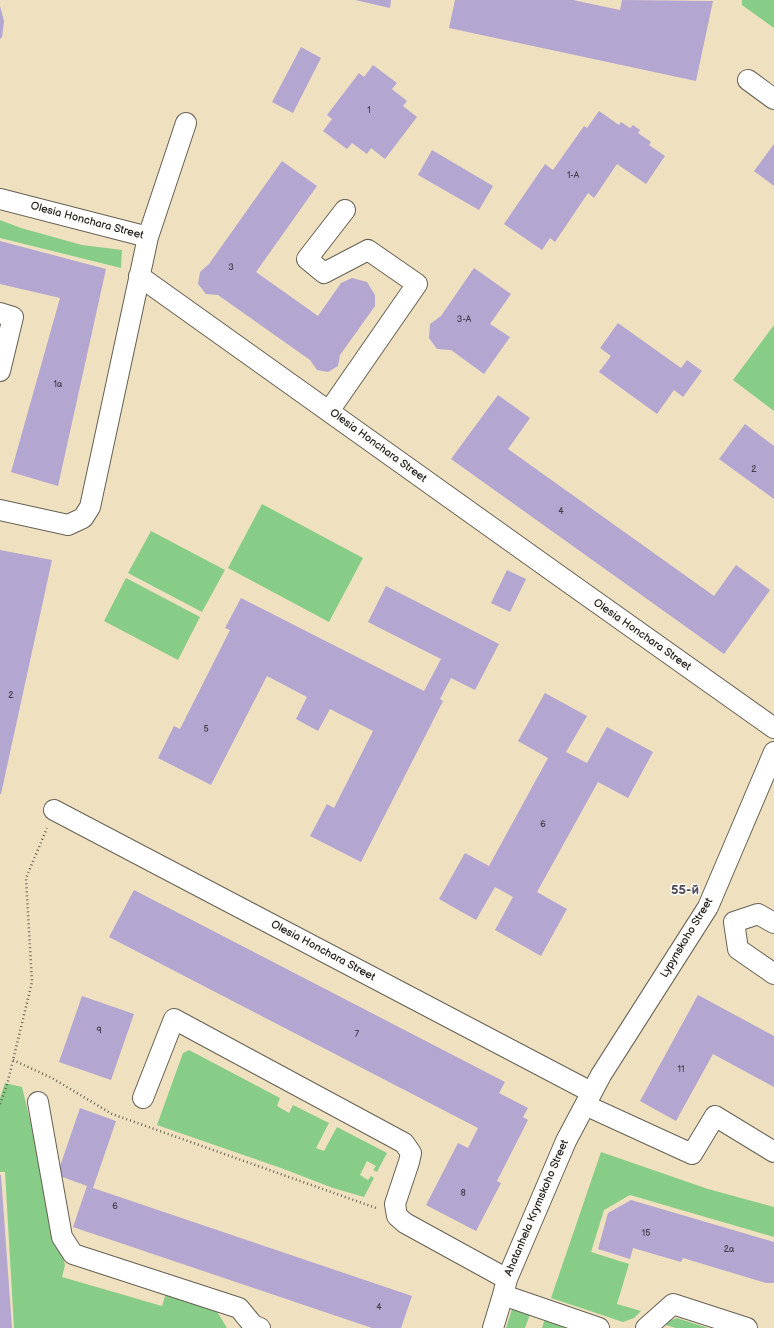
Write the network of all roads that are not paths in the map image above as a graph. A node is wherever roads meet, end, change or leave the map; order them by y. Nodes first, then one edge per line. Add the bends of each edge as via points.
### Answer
1 (748, 80) dead end
2 (774, 99) edge
3 (186, 123) dead end
4 (0, 199) edge
5 (344, 210) dead end
6 (148, 237) junction
7 (139, 276) junction
8 (0, 313) edge
9 (0, 371) edge
10 (329, 411) junction
11 (0, 510) edge
12 (774, 728) edge
13 (774, 752) edge
14 (54, 810) road end
15 (708, 906) junction
16 (734, 922) junction
17 (774, 923) edge
18 (774, 974) edge
19 (143, 1098) dead end
20 (588, 1099) junction
21 (38, 1102) dead end
22 (774, 1152) edge
23 (505, 1287) junction
24 (260, 1328) edge
25 (493, 1328) edge
26 (599, 1328) edge
27 (646, 1328) edge
28 (747, 1328) edge

1 - 2 street
3 - 6 street
4 - 6 street, Olesia Honchara Street
5 - 10 street via 307,259 324,273 368,250 417,284
6 - 7 street, Olesia Honchara Street
7 - 10 street, Olesia Honchara Street
7 - 11 street via 90,507 83,518 68,525
8 - 9 street via 13,317
10 - 12 street, Olesia Honchara Street
13 - 15 street, Lypynskoho Street
14 - 20 street, Olesia Honchara Street
15 - 16 street
15 - 20 street, Lypynskoho Street
16 - 17 street via 758,914
16 - 18 street via 738,949
19 - 23 street via 174,1019 404,1143 411,1153 395,1204 397,1216 404,1223
20 - 22 street, Olesia Honchara Street via 692,1154 715,1116
20 - 23 street, Ahatanhela Krymskoho Street via 566,1140
21 - 24 street via 62,1237 73,1254 239,1308 253,1325
23 - 25 street, Ahatanhela Krymskoho Street
23 - 26 street
27 - 28 street via 673,1304

